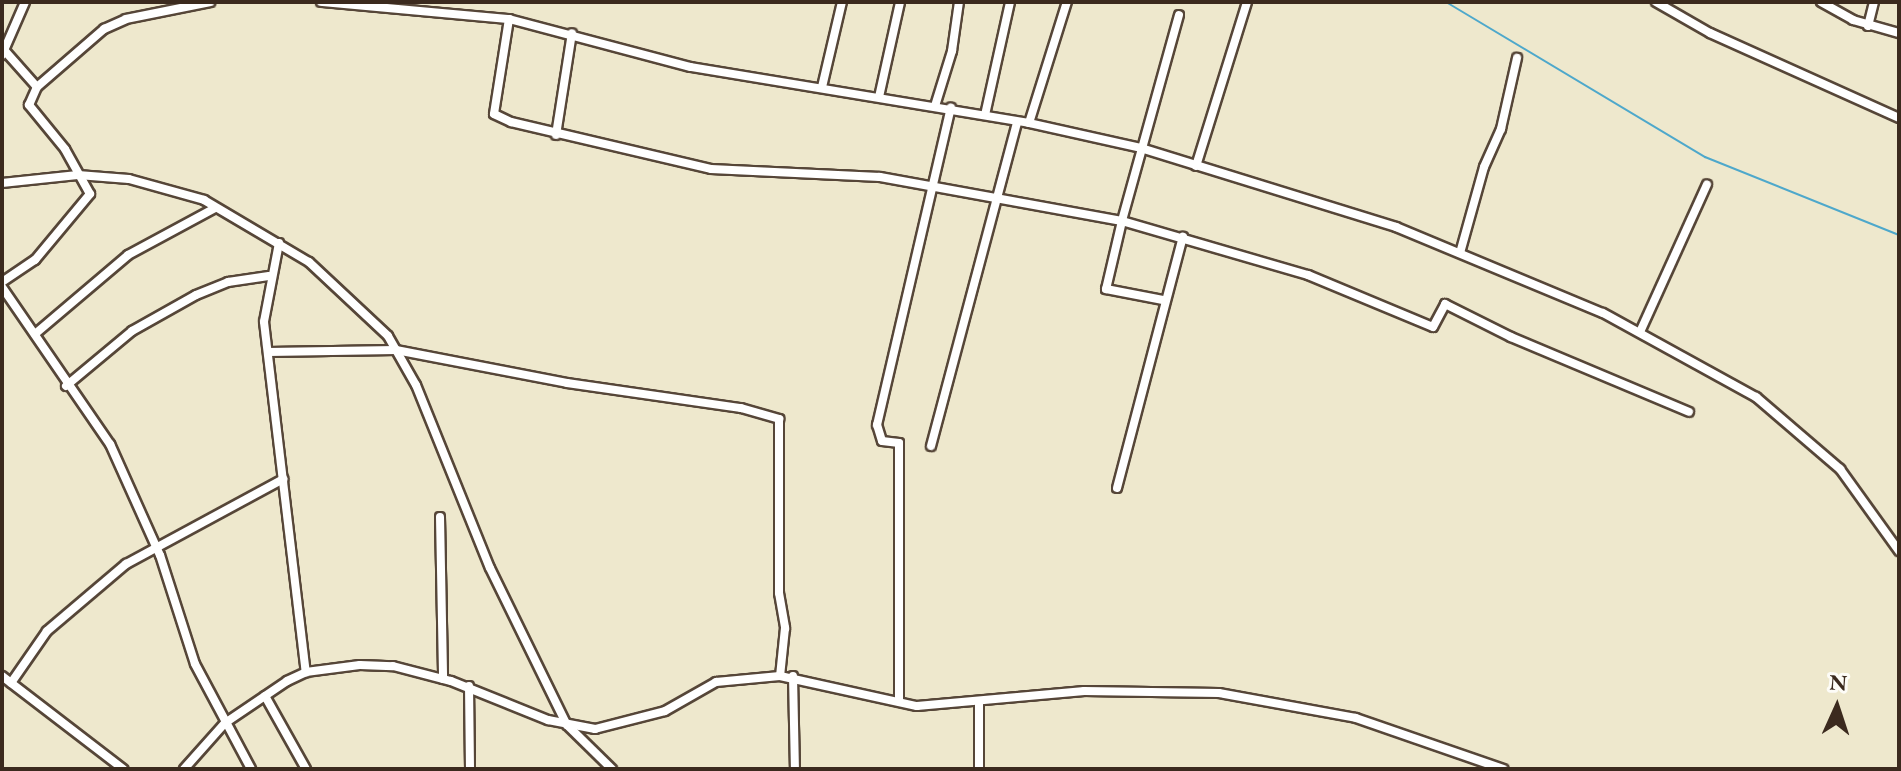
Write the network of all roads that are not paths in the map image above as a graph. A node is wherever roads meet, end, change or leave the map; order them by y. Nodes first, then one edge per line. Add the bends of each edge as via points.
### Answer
1 (25, 2) edge
2 (210, 2) edge
3 (321, 2) edge
4 (842, 2) edge
5 (900, 2) edge
6 (959, 2) edge
7 (1010, 2) edge
8 (1067, 2) edge
9 (1247, 2) edge
10 (1656, 2) edge
11 (1821, 2) edge
12 (1874, 2) edge
13 (340, 3) edge
14 (179, 5) edge
15 (1179, 15) dead end
16 (509, 19) junction
17 (1868, 26) junction
18 (572, 33) junction
19 (1899, 33) edge
20 (4, 53) edge
21 (1517, 58) dead end
22 (37, 87) junction
23 (822, 87) junction
24 (879, 97) junction
25 (935, 106) junction
26 (951, 108) junction
27 (985, 115) junction
28 (1899, 118) edge
29 (1017, 122) junction
30 (1029, 123) junction
31 (556, 135) junction
32 (1141, 148) junction
33 (1196, 166) junction
34 (78, 175) junction
35 (2, 183) edge
36 (1707, 184) dead end
37 (933, 191) junction
38 (998, 201) junction
39 (215, 208) junction
40 (1122, 221) junction
41 (1183, 236) junction
42 (279, 243) junction
43 (1460, 253) junction
44 (269, 276) junction
45 (3, 291) edge
46 (1163, 300) junction
47 (1640, 332) junction
48 (35, 334) junction
49 (396, 350) junction
50 (268, 352) junction
51 (66, 386) junction
52 (1689, 412) dead end
53 (931, 446) dead end
54 (283, 479) junction
55 (1117, 488) dead end
56 (440, 517) dead end
57 (156, 546) junction
58 (1899, 551) edge
59 (306, 672) junction
60 (2, 676) edge
61 (780, 676) junction
62 (793, 676) junction
63 (443, 679) junction
64 (11, 683) junction
65 (469, 686) junction
66 (265, 696) junction
67 (899, 700) junction
68 (979, 701) junction
69 (225, 723) junction
70 (567, 725) junction
71 (123, 769) edge
72 (184, 769) edge
73 (251, 769) edge
74 (306, 769) edge
75 (470, 769) edge
76 (612, 769) edge
77 (795, 769) edge
78 (979, 769) edge
79 (1503, 769) edge

1 - 20 street
2 - 14 street
3 - 13 street
4 - 23 street
5 - 24 street
6 - 25 street via 952,51
7 - 27 street
8 - 30 street
9 - 33 street
10 - 28 street via 1710,33
11 - 17 street
12 - 17 street
13 - 16 street
14 - 22 street via 104,29
15 - 32 street
16 - 18 street
16 - 31 street via 494,114
17 - 19 street
18 - 23 street via 691,67
18 - 31 street
20 - 22 street
21 - 43 street via 1501,129 1484,167
22 - 34 street via 29,105 55,135
23 - 24 street
24 - 25 street
25 - 26 street
26 - 27 street
26 - 37 street
27 - 29 street
29 - 30 street
29 - 38 street
30 - 32 street
31 - 37 street via 711,169 866,176
32 - 33 street
32 - 40 street
33 - 43 street via 1320,201
34 - 35 street
34 - 39 street via 153,182
34 - 45 street via 90,194 88,200
36 - 47 street
37 - 38 street
37 - 67 street via 877,425 882,441 899,443
38 - 40 street
38 - 53 street
39 - 42 street
39 - 48 street via 128,255
40 - 41 street
40 - 46 street via 1106,289
41 - 46 street
41 - 52 street via 1308,275 1433,327 1445,304
42 - 44 street
42 - 49 street via 309,262 388,336
43 - 47 street
44 - 50 street via 264,322
44 - 51 street via 228,282 196,295 132,331
45 - 48 street
46 - 55 street
47 - 58 street via 1756,397 1793,425 1840,469
48 - 51 street
49 - 50 street
49 - 61 street via 567,383 741,408 779,419 779,593 785,628
49 - 70 street via 433,421 490,568
50 - 54 street
51 - 57 street via 110,444
54 - 57 street
54 - 59 street
56 - 63 street
57 - 64 street via 47,631
57 - 69 street via 195,664
59 - 63 street via 393,666
59 - 66 street
60 - 64 street
61 - 62 street
61 - 70 street via 716,682 632,723 595,729
62 - 67 street
62 - 77 street
63 - 65 street
64 - 71 street
65 - 70 street
65 - 75 street
66 - 69 street
66 - 74 street
67 - 68 street via 917,706
68 - 78 street
68 - 79 street via 1084,691 1219,693 1356,718
69 - 72 street
69 - 73 street
70 - 76 street

